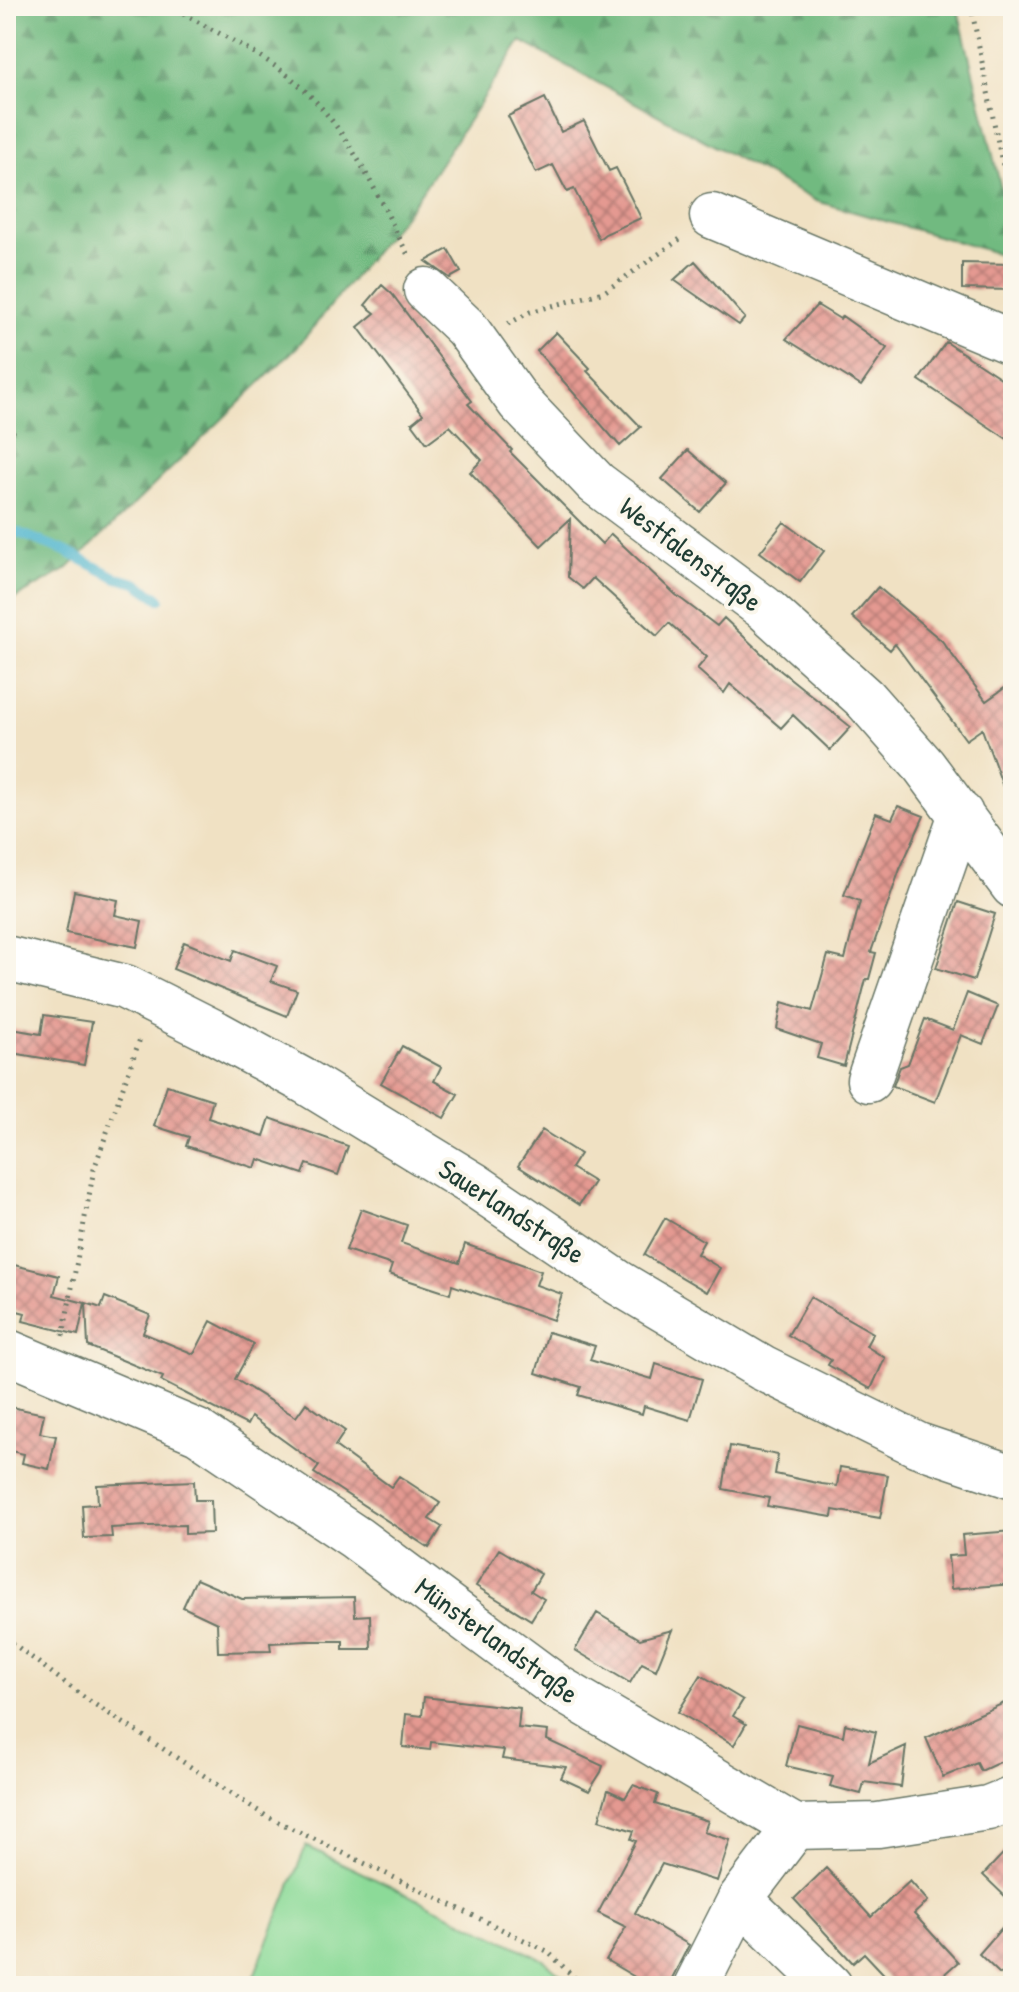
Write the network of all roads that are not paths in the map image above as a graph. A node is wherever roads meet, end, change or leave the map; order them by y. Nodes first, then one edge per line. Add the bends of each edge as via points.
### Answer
1 (712, 216) road end
2 (426, 290) road end
3 (1013, 343) edge
4 (961, 814) junction
5 (1013, 886) edge
6 (6, 958) edge
7 (869, 1080) dead end
8 (6, 1351) edge
9 (1013, 1477) edge
10 (1013, 1798) edge
11 (795, 1827) junction
12 (740, 1899) junction
13 (696, 1986) edge
14 (830, 1986) edge

1 - 3 street
2 - 4 street, Westfalenstraße via 475,341 519,402 596,483 812,650 864,698
4 - 5 street, Westfalenstraße
4 - 7 street
6 - 9 street, Sauerlandstraße via 125,987 306,1082 762,1368 918,1445
8 - 11 street, Münsterlandstraße via 198,1432 356,1538 557,1687
10 - 11 street via 988,1808 878,1825
11 - 12 street
12 - 13 street
12 - 14 street

